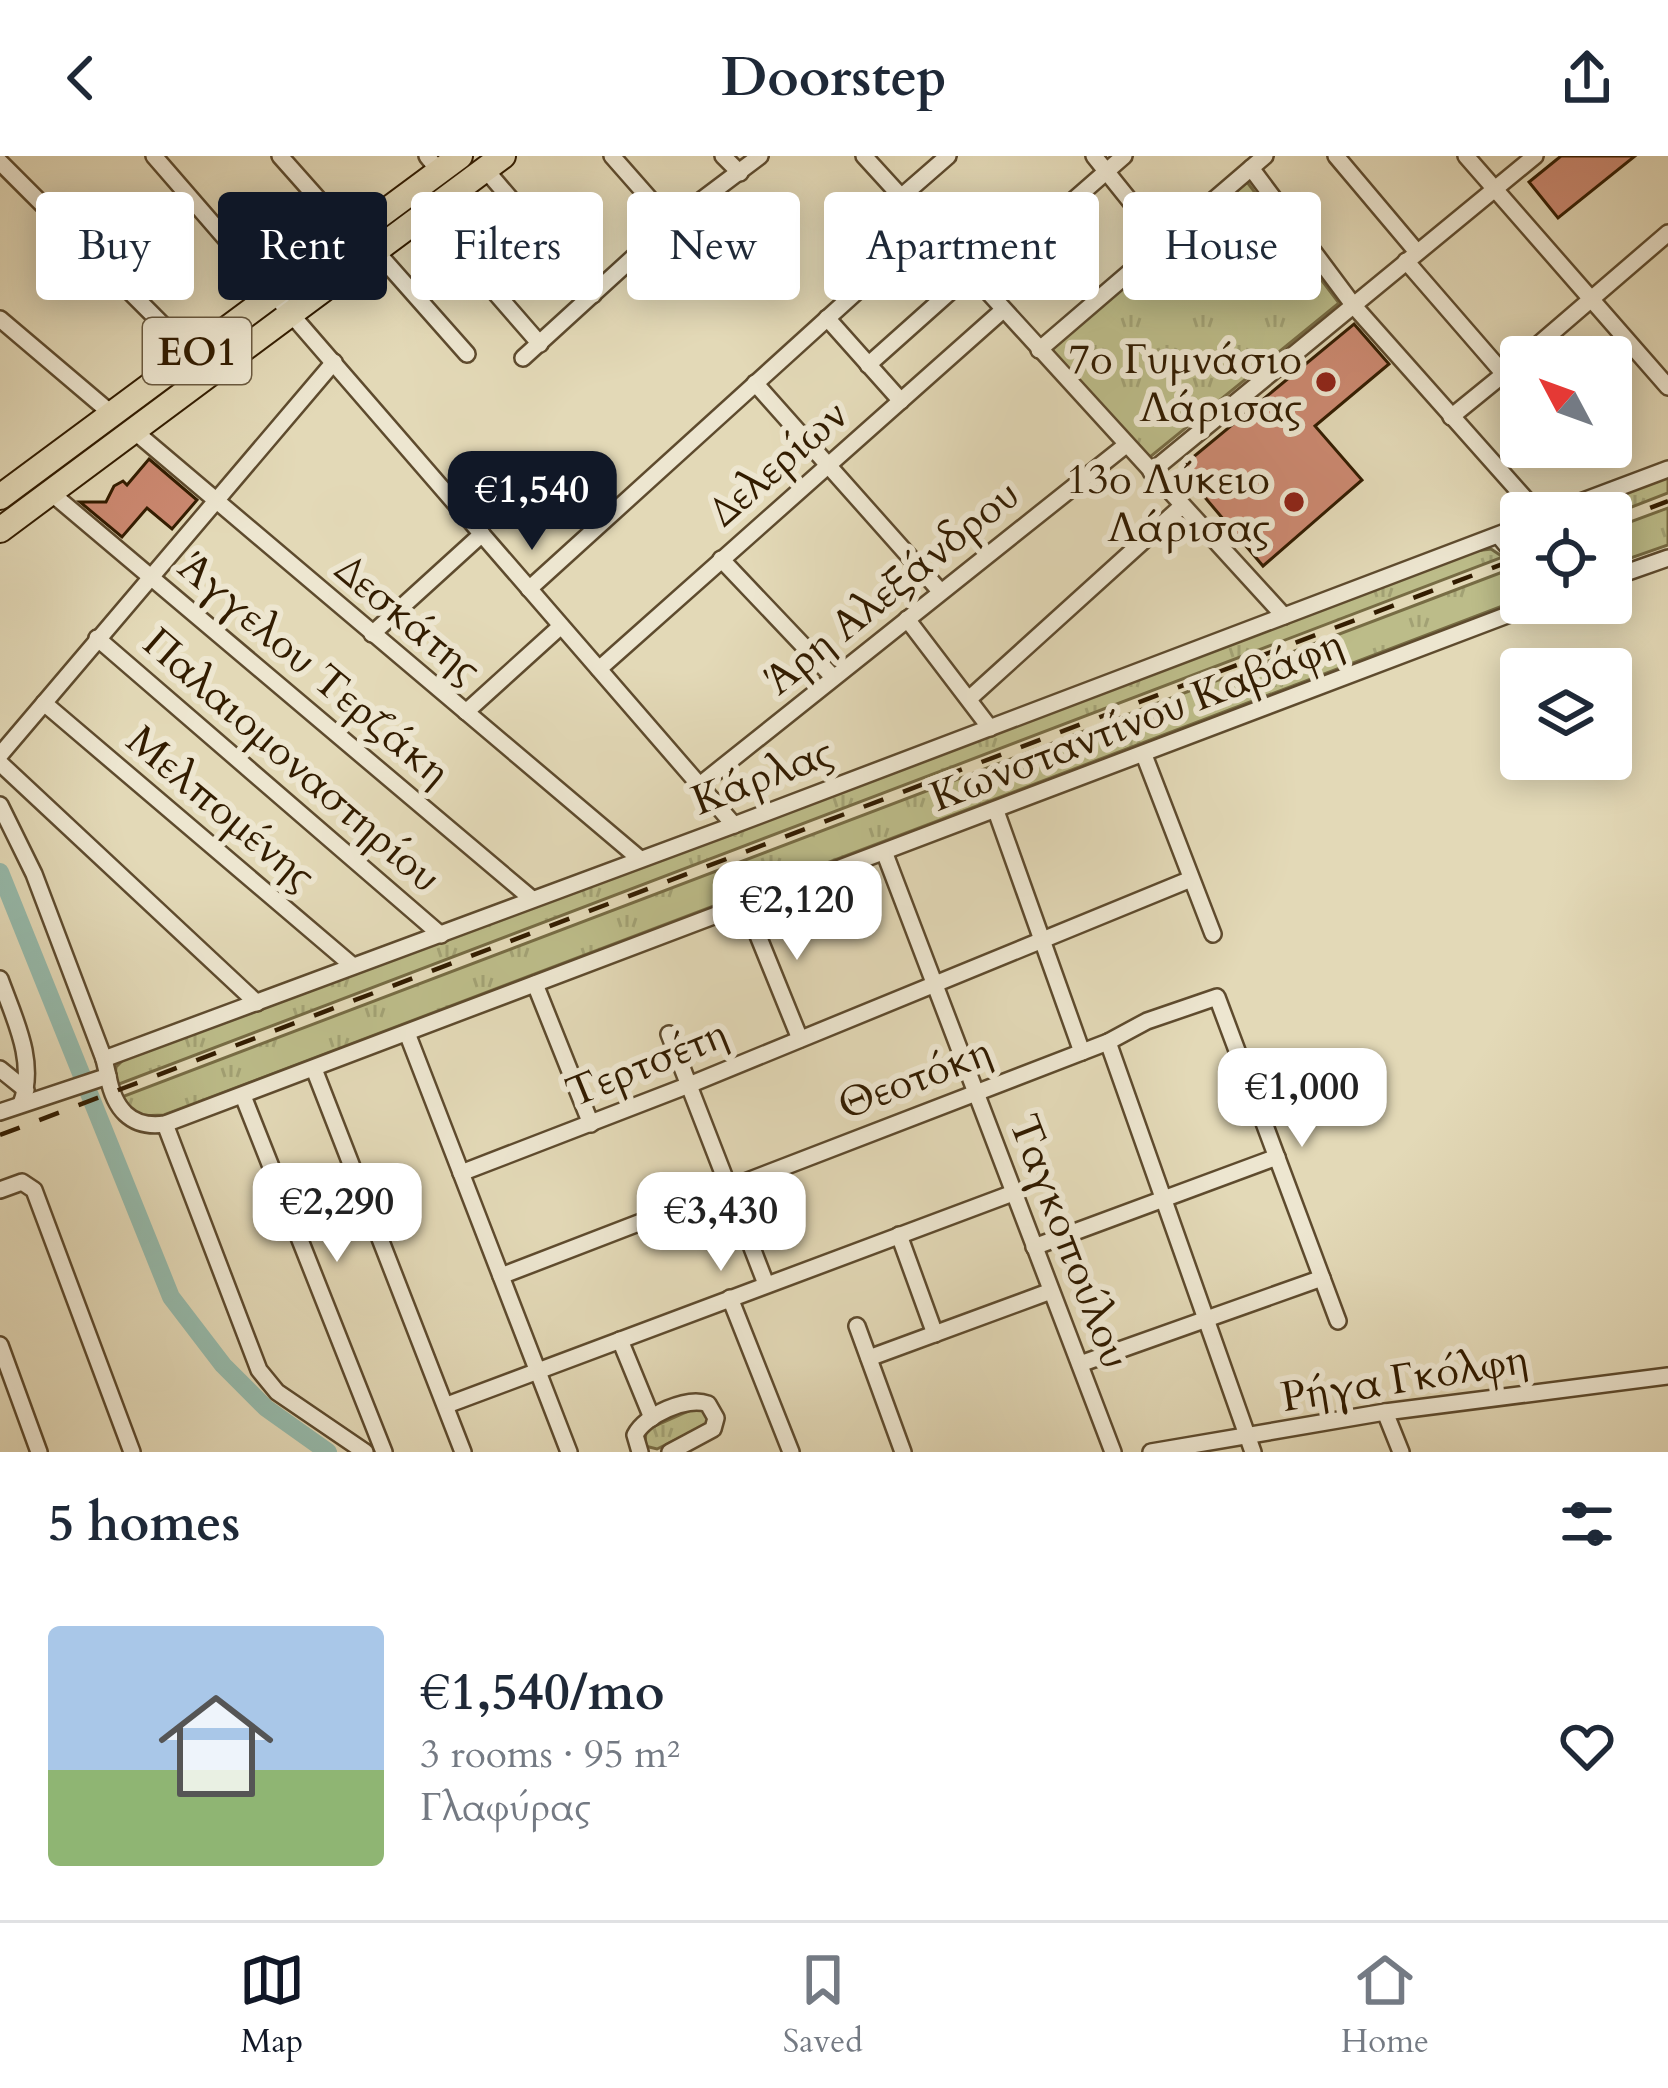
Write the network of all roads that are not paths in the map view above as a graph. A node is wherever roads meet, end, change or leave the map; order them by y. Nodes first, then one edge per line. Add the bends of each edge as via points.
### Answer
1 (154, 156) edge
2 (280, 156) edge
3 (612, 156) edge
4 (723, 156) edge
5 (760, 156) edge
6 (864, 156) edge
7 (948, 156) edge
8 (1094, 156) edge
9 (1124, 156) edge
10 (1265, 156) edge
11 (1336, 156) edge
12 (1466, 156) edge
13 (1534, 156) edge
14 (442, 161) edge
15 (0, 162) edge
16 (494, 162) edge
17 (1251, 168) junction
18 (1106, 172) junction
19 (740, 173) junction
20 (1494, 189) junction
21 (312, 192) edge
22 (454, 192) edge
23 (516, 192) edge
24 (643, 192) edge
25 (713, 192) edge
26 (897, 192) edge
27 (906, 192) edge
28 (1081, 192) edge
29 (1222, 192) edge
30 (1123, 193) edge
31 (387, 206) edge
32 (1668, 233) edge
33 (1412, 257) junction
34 (387, 263) edge
35 (627, 263) edge
36 (1123, 277) edge
37 (603, 286) edge
38 (1591, 298) junction
39 (286, 300) edge
40 (288, 300) edge
41 (502, 300) edge
42 (588, 300) edge
43 (847, 300) edge
44 (948, 300) edge
45 (994, 300) edge
46 (283, 303) junction
47 (1354, 306) junction
48 (1004, 310) junction
49 (827, 318) junction
50 (0, 319) edge
51 (1547, 336) edge
52 (540, 344) junction
53 (1039, 350) junction
54 (192, 354) junction
55 (467, 354) dead end
56 (524, 358) dead end
57 (334, 362) junction
58 (868, 365) junction
59 (1500, 369) edge
60 (1500, 377) edge
61 (755, 383) junction
62 (1668, 387) edge
63 (901, 401) junction
64 (112, 414) junction
65 (1451, 417) junction
66 (133, 430) junction
67 (1126, 445) junction
68 (828, 465) junction
69 (1668, 470) edge
70 (1151, 472) junction
71 (50, 492) junction
72 (1519, 492) edge
73 (1608, 492) edge
74 (2, 493) edge
75 (214, 500) junction
76 (1182, 506) junction
77 (0, 530) edge
78 (482, 534) junction
79 (1499, 536) edge
80 (1668, 558) edge
81 (721, 560) junction
82 (1632, 571) edge
83 (149, 575) junction
84 (529, 589) junction
85 (940, 591) junction
86 (1284, 616) junction
87 (1500, 618) edge
88 (907, 619) junction
89 (561, 626) junction
90 (372, 634) junction
91 (97, 638) junction
92 (599, 669) junction
93 (833, 677) junction
94 (970, 698) junction
95 (44, 704) junction
96 (466, 712) junction
97 (990, 728) junction
98 (1144, 754) junction
99 (0, 759) edge
100 (701, 784) junction
101 (0, 805) edge
102 (996, 811) junction
103 (734, 826) junction
104 (885, 854) junction
105 (640, 859) junction
106 (1191, 879) junction
107 (532, 899) junction
108 (746, 907) junction
109 (1213, 934) dead end
110 (441, 935) junction
111 (1043, 938) junction
112 (353, 966) junction
113 (0, 979) edge
114 (934, 982) junction
115 (535, 985) junction
116 (257, 1003) junction
117 (406, 1034) junction
118 (670, 1034) dead end
119 (800, 1039) junction
120 (1108, 1042) junction
121 (1082, 1052) junction
122 (0, 1069) edge
123 (314, 1069) junction
124 (104, 1071) junction
125 (689, 1084) junction
126 (975, 1092) junction
127 (243, 1096) junction
128 (23, 1097) junction
129 (0, 1112) edge
130 (165, 1124) junction
131 (591, 1124) junction
132 (1277, 1157) junction
133 (461, 1173) junction
134 (729, 1187) junction
135 (0, 1190) edge
136 (1013, 1192) junction
137 (1162, 1200) junction
138 (899, 1235) junction
139 (1034, 1247) junction
140 (501, 1276) junction
141 (1322, 1278) junction
142 (766, 1284) junction
143 (1051, 1291) junction
144 (730, 1298) junction
145 (1205, 1318) junction
146 (1337, 1321) dead end
147 (857, 1326) dead end
148 (935, 1334) junction
149 (620, 1340) junction
150 (0, 1345) edge
151 (868, 1358) junction
152 (1080, 1364) junction
153 (537, 1370) junction
154 (1668, 1376) edge
155 (447, 1405) junction
156 (1385, 1412) junction
157 (652, 1418) junction
158 (1251, 1444) edge
159 (39, 1452) edge
160 (132, 1452) edge
161 (365, 1452) edge
162 (384, 1452) edge
163 (464, 1452) edge
164 (569, 1452) edge
165 (640, 1452) edge
166 (670, 1452) edge
167 (791, 1452) edge
168 (903, 1452) edge
169 (1113, 1452) edge
170 (1151, 1452) edge
171 (1401, 1452) edge

1 - 46 street
2 - 21 street
3 - 24 street
4 - 19 street
5 - 19 street
6 - 26 street
7 - 27 street
8 - 18 street
9 - 18 street
10 - 17 street
11 - 33 street
12 - 20 street
13 - 20 street
14 - 31 main road, ΕΟ1
15 - 54 street
16 - 22 main road, ΕΟ1
16 - 23 street
17 - 29 street
17 - 47 street
18 - 28 street
18 - 30 street
19 - 25 street
20 - 33 street
20 - 38 street
32 - 38 street
33 - 47 street
33 - 59 street
34 - 55 street
35 - 37 street
36 - 53 street
38 - 51 street
38 - 62 street
39 - 46 main road, ΕΟ1
40 - 46 main road, ΕΟ1
41 - 52 street
42 - 52 street
43 - 49 street
44 - 58 street
45 - 48 street
46 - 54 main road, ΕΟ1
46 - 57 street
46 - 66 main road, ΕΟ1
47 - 65 street
47 - 70 street
48 - 53 street
48 - 63 street, Δελερίων
49 - 58 street
49 - 61 street
50 - 64 street
52 - 56 street
53 - 67 street
54 - 64 main road, ΕΟ1
57 - 75 street
57 - 78 street
58 - 63 street
60 - 65 street
61 - 68 street
61 - 84 street
63 - 68 street, Δελερίων
64 - 74 main road, ΕΟ1
65 - 72 street
66 - 71 main road, ΕΟ1
66 - 75 street, Δεσκάτης
67 - 70 street
67 - 85 street, Άρη Αλεξάνδρου
68 - 81 street, Δελερίων
68 - 85 street
69 - 73 street
70 - 76 street
71 - 77 main road, ΕΟ1
71 - 83 street, Άγγελου Τερζάκη
75 - 83 street
75 - 90 street, Δεσκάτης
76 - 86 street
76 - 94 street
78 - 84 street
78 - 90 street
79 - 86 street, Κάρλας
80 - 82 street
81 - 92 street, Δελερίων
81 - 93 street
83 - 91 street
83 - 107 street, Άγγελου Τερζάκη
84 - 89 street
85 - 88 street, Άρη Αλεξάνδρου
86 - 97 street, Κάρλας
87 - 98 street, Κωνσταντίνου Καβάφη
88 - 93 street, Άρη Αλεξάνδρου
88 - 94 street
89 - 92 street
89 - 96 street
90 - 96 street, Δεσκάτης
91 - 95 street
91 - 110 street, Παλαιομοναστηρίου
92 - 100 street
93 - 100 street, Άρη Αλεξάνδρου
94 - 97 street
95 - 99 street
95 - 112 street, Μελπομένης
96 - 105 street, Δεσκάτης
97 - 103 street, Κάρλας
98 - 102 street, Κωνσταντίνου Καβάφη
98 - 106 street
99 - 116 street
100 - 103 street
101 - 124 street via 34,874
102 - 104 street, Κωνσταντίνου Καβάφη
102 - 111 street
103 - 105 street, Κάρλας
104 - 108 street, Κωνσταντίνου Καβάφη
104 - 114 street, Ταγκοπούλου
105 - 107 street, Κάρλας
106 - 109 street
106 - 111 street, Τερτσέτη
107 - 110 street, Κάρλας
108 - 115 street, Κωνσταντίνου Καβάφη
108 - 119 street
110 - 112 street, Κάρλας
111 - 114 street, Τερτσέτη
111 - 121 street
112 - 116 street, Κάρλας
113 - 128 street via 25,1054
114 - 119 street, Τερτσέτη
114 - 126 street, Ταγκοπούλου
115 - 117 street, Κωνσταντίνου Καβάφη
115 - 131 street
116 - 124 street, Κάρλας
117 - 123 street, Κωνσταντίνου Καβάφη
117 - 133 street
118 - 125 street
119 - 125 street, Τερτσέτη
120 - 121 street, Θεοτόκη
120 - 132 street, Θεοτόκη via 1217,997
120 - 137 street
121 - 126 street, Θεοτόκη
122 - 128 street
123 - 127 street, Κωνσταντίνου Καβάφη
123 - 155 street
124 - 128 street, Κάρλας via 48,1097
124 - 130 street via 124,1115
125 - 131 street, Τερτσέτη
125 - 134 street
126 - 134 street, Θεοτόκη
126 - 136 street, Ταγκοπούλου
127 - 130 street, Κωνσταντίνου Καβάφη
127 - 162 street
128 - 129 street, Κάρλας
130 - 161 street via 259,1370 277,1392
131 - 133 street, Τερτσέτη
132 - 137 street
132 - 141 street
133 - 140 street
134 - 140 street, Θεοτόκη
134 - 142 street
135 - 160 street via 30,1185
136 - 138 street
136 - 139 street, Ταγκοπούλου
137 - 139 street
137 - 145 street
138 - 142 street
138 - 148 street
139 - 143 street, Ταγκοπούλου
140 - 153 street
141 - 145 street
141 - 146 street
142 - 144 street
143 - 148 street
143 - 152 street, Ταγκοπούλου
144 - 149 street
144 - 167 street
145 - 152 street
145 - 158 street
147 - 151 street
148 - 151 street
149 - 153 street
149 - 157 street
150 - 159 street
151 - 168 street
152 - 169 street, Ταγκοπούλου
153 - 155 street
153 - 164 street
154 - 156 street, Ρήγα Γκόλφη
155 - 163 street
156 - 158 street, Ρήγα Γκόλφη
156 - 171 street
157 - 165 street via 634,1436
157 - 166 street via 693,1401 712,1408 709,1435
158 - 170 street, Ρήγα Γκόλφη

